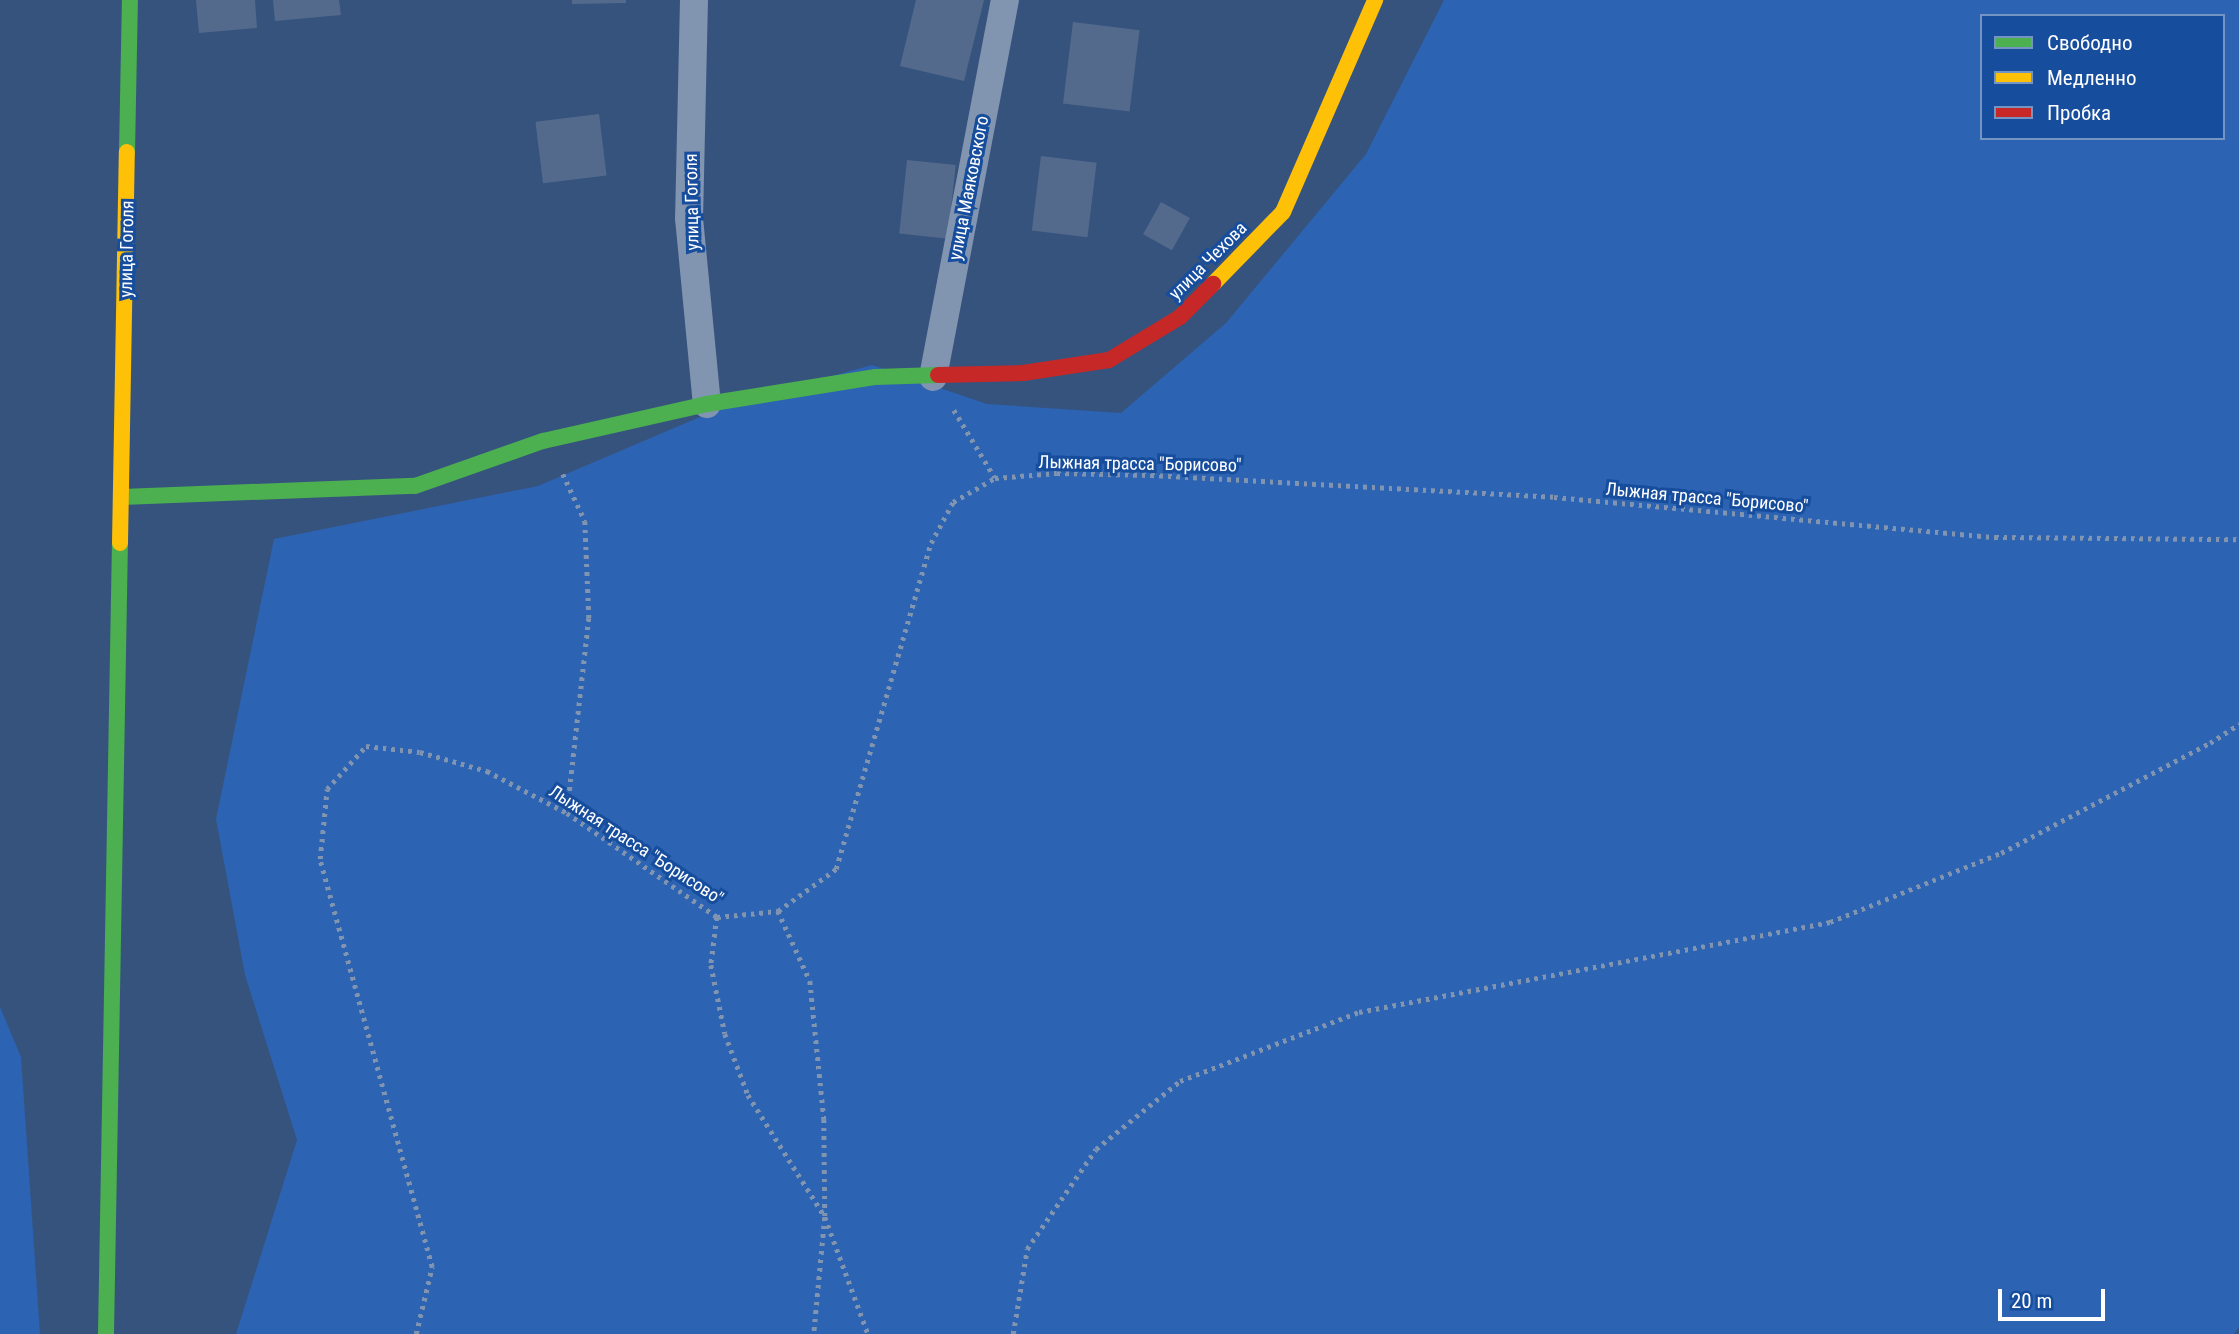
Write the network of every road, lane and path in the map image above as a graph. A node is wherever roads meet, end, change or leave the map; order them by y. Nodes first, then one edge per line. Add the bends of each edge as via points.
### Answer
1 (130, 0) edge
2 (694, 0) edge
3 (1005, 0) edge
4 (1375, 0) edge
5 (933, 377) junction
6 (708, 404) junction
7 (542, 440) junction
8 (995, 478) junction
9 (122, 497) junction
10 (2239, 540) edge
11 (2239, 724) edge
12 (567, 813) junction
13 (778, 911) junction
14 (717, 917) junction
15 (825, 1217) junction
16 (106, 1334) edge
17 (416, 1334) edge
18 (814, 1334) edge
19 (868, 1334) edge
20 (1013, 1334) edge

1 - 9 street, улица Гоголя
2 - 6 street, улица Гоголя via 689,218
3 - 5 street, улица Маяковского
4 - 5 street, улица Чехова via 1283,212 1180,317 1109,360 1023,373
5 - 6 street, улица Чехова via 876,377
5 - 8 path
6 - 7 street, улица Чехова
7 - 9 street, улица Чехова via 415,486
7 - 12 path via 555,457 585,521 589,618
8 - 10 path, Лыжная трасса "Борисово" via 1057,473 1151,475 1555,497 1995,537
8 - 13 path, Лыжная трасса "Борисово" via 953,502 931,543 836,869
9 - 16 street, улица Гоголя
11 - 20 path via 2001,853 1830,922 1359,1012 1180,1082 1096,1149 1027,1249
12 - 14 path, Лыжная трасса "Борисово"
12 - 17 path, Лыжная трасса "Борисово" via 487,771 420,751 366,746 327,789 320,859 432,1267
13 - 14 path, Лыжная трасса "Борисово"
13 - 15 path via 810,981 824,1119
14 - 15 path via 711,965 725,1034 748,1094
15 - 18 path
15 - 19 path

